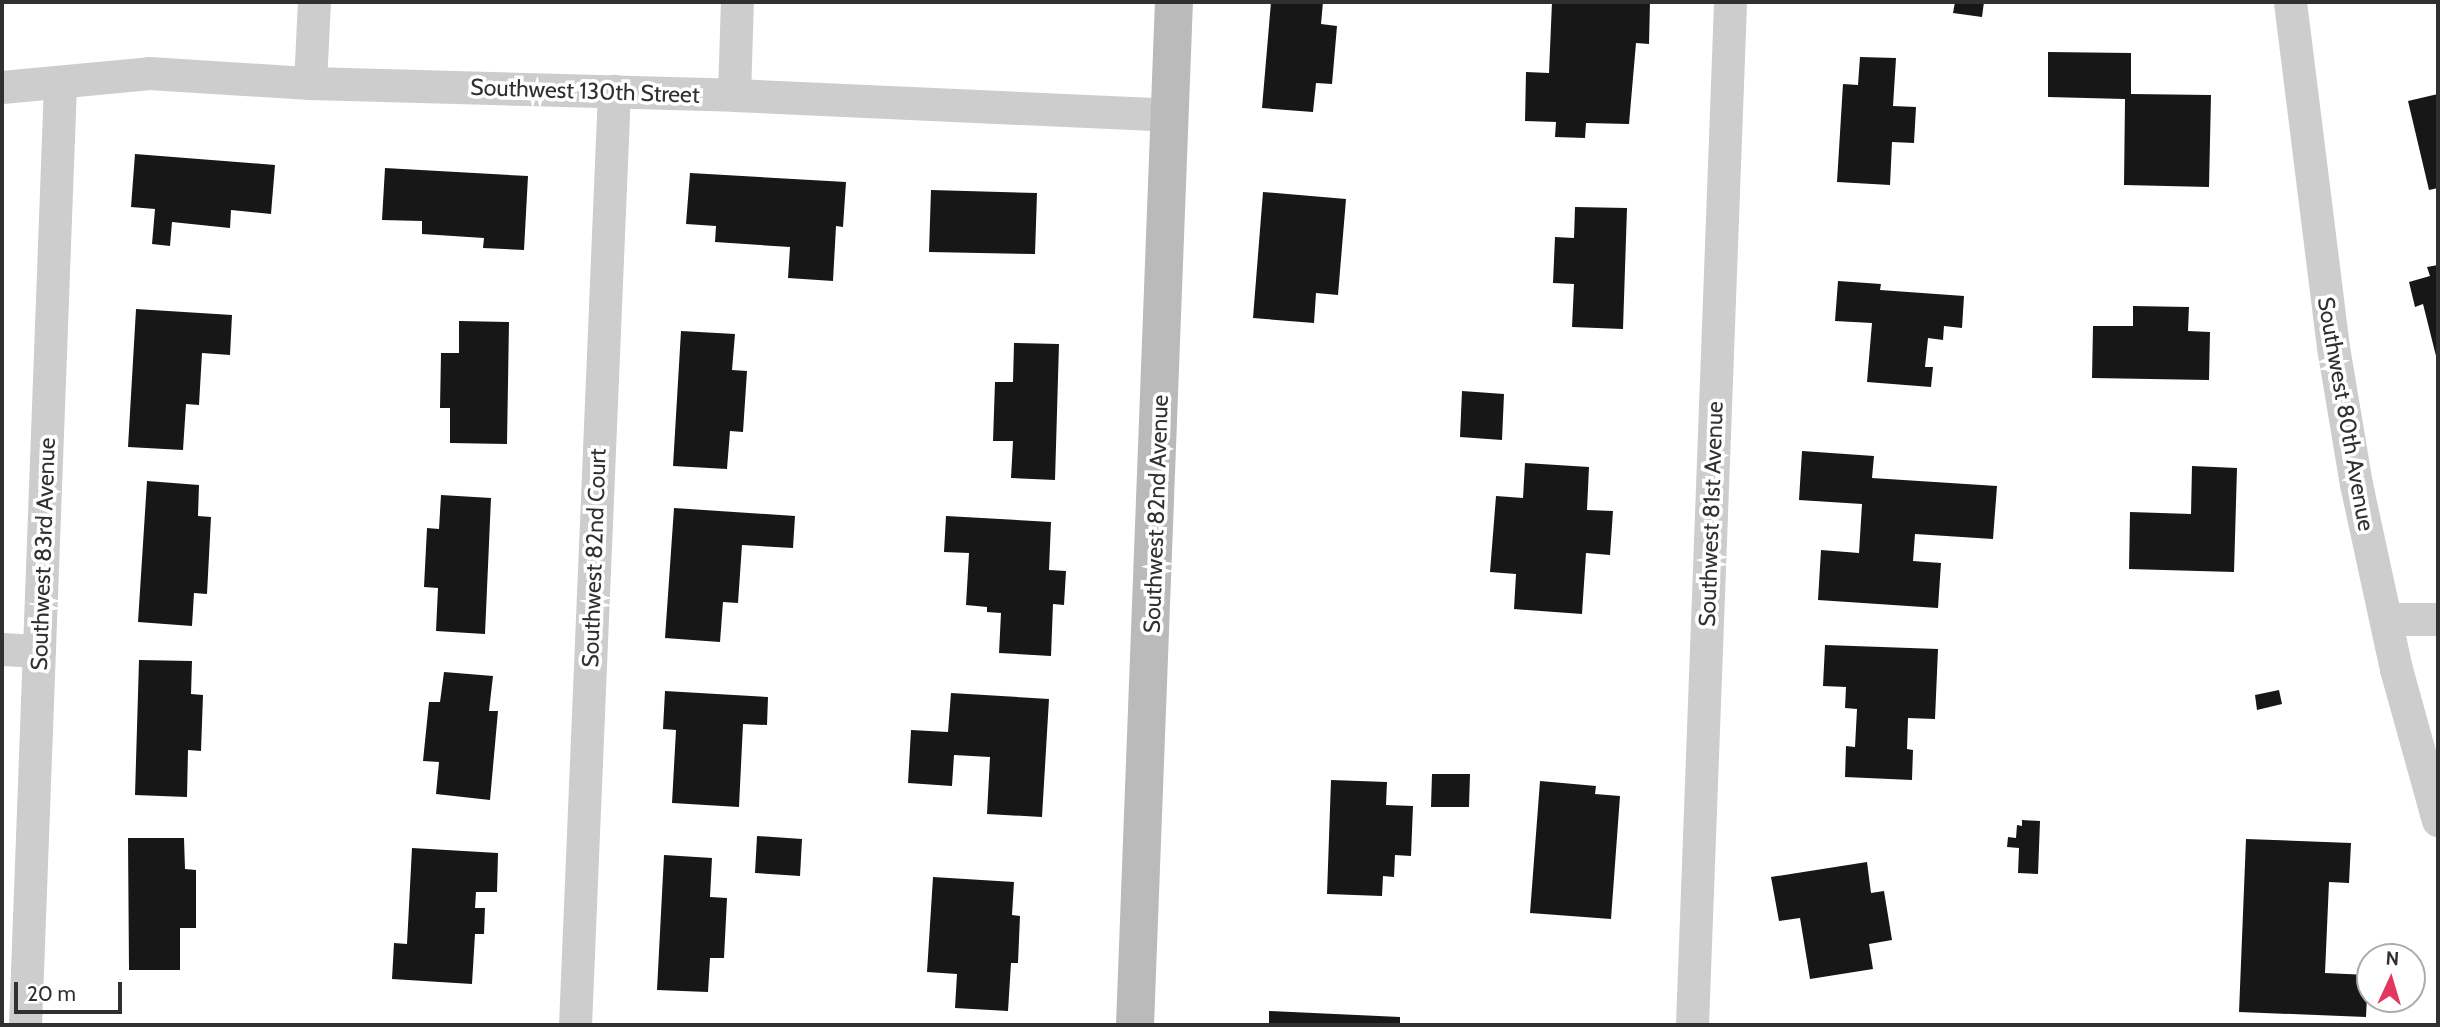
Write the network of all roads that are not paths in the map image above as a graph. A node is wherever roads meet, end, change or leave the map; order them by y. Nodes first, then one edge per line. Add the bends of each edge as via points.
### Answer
1 (314, 2) edge
2 (737, 2) edge
3 (1174, 2) edge
4 (1730, 2) edge
5 (2290, 2) edge
6 (60, 82) junction
7 (310, 83) junction
8 (2, 88) edge
9 (614, 91) junction
10 (734, 95) junction
11 (1170, 114) junction
12 (2385, 619) junction
13 (2438, 619) edge
14 (2, 649) edge
15 (39, 651) junction
16 (2438, 820) edge
17 (25, 1025) edge
18 (575, 1025) edge
19 (1135, 1025) edge
20 (1692, 1025) edge

1 - 7 street
2 - 10 street
3 - 11 street, Southwest 82nd Avenue
4 - 20 street, Southwest 81st Avenue
5 - 12 street, Southwest 80th Avenue via 2333,347
6 - 7 street, Southwest 130th Street via 149,73
6 - 8 street, Southwest 130th Street
6 - 15 street, Southwest 83rd Avenue
7 - 9 street, Southwest 130th Street
9 - 10 street, Southwest 130th Street
9 - 18 street, Southwest 82nd Court
10 - 11 street, Southwest 130th Street
11 - 19 street, Southwest 82nd Avenue
12 - 13 street
12 - 16 street, Southwest 80th Avenue
14 - 15 street
15 - 17 street, Southwest 83rd Avenue

